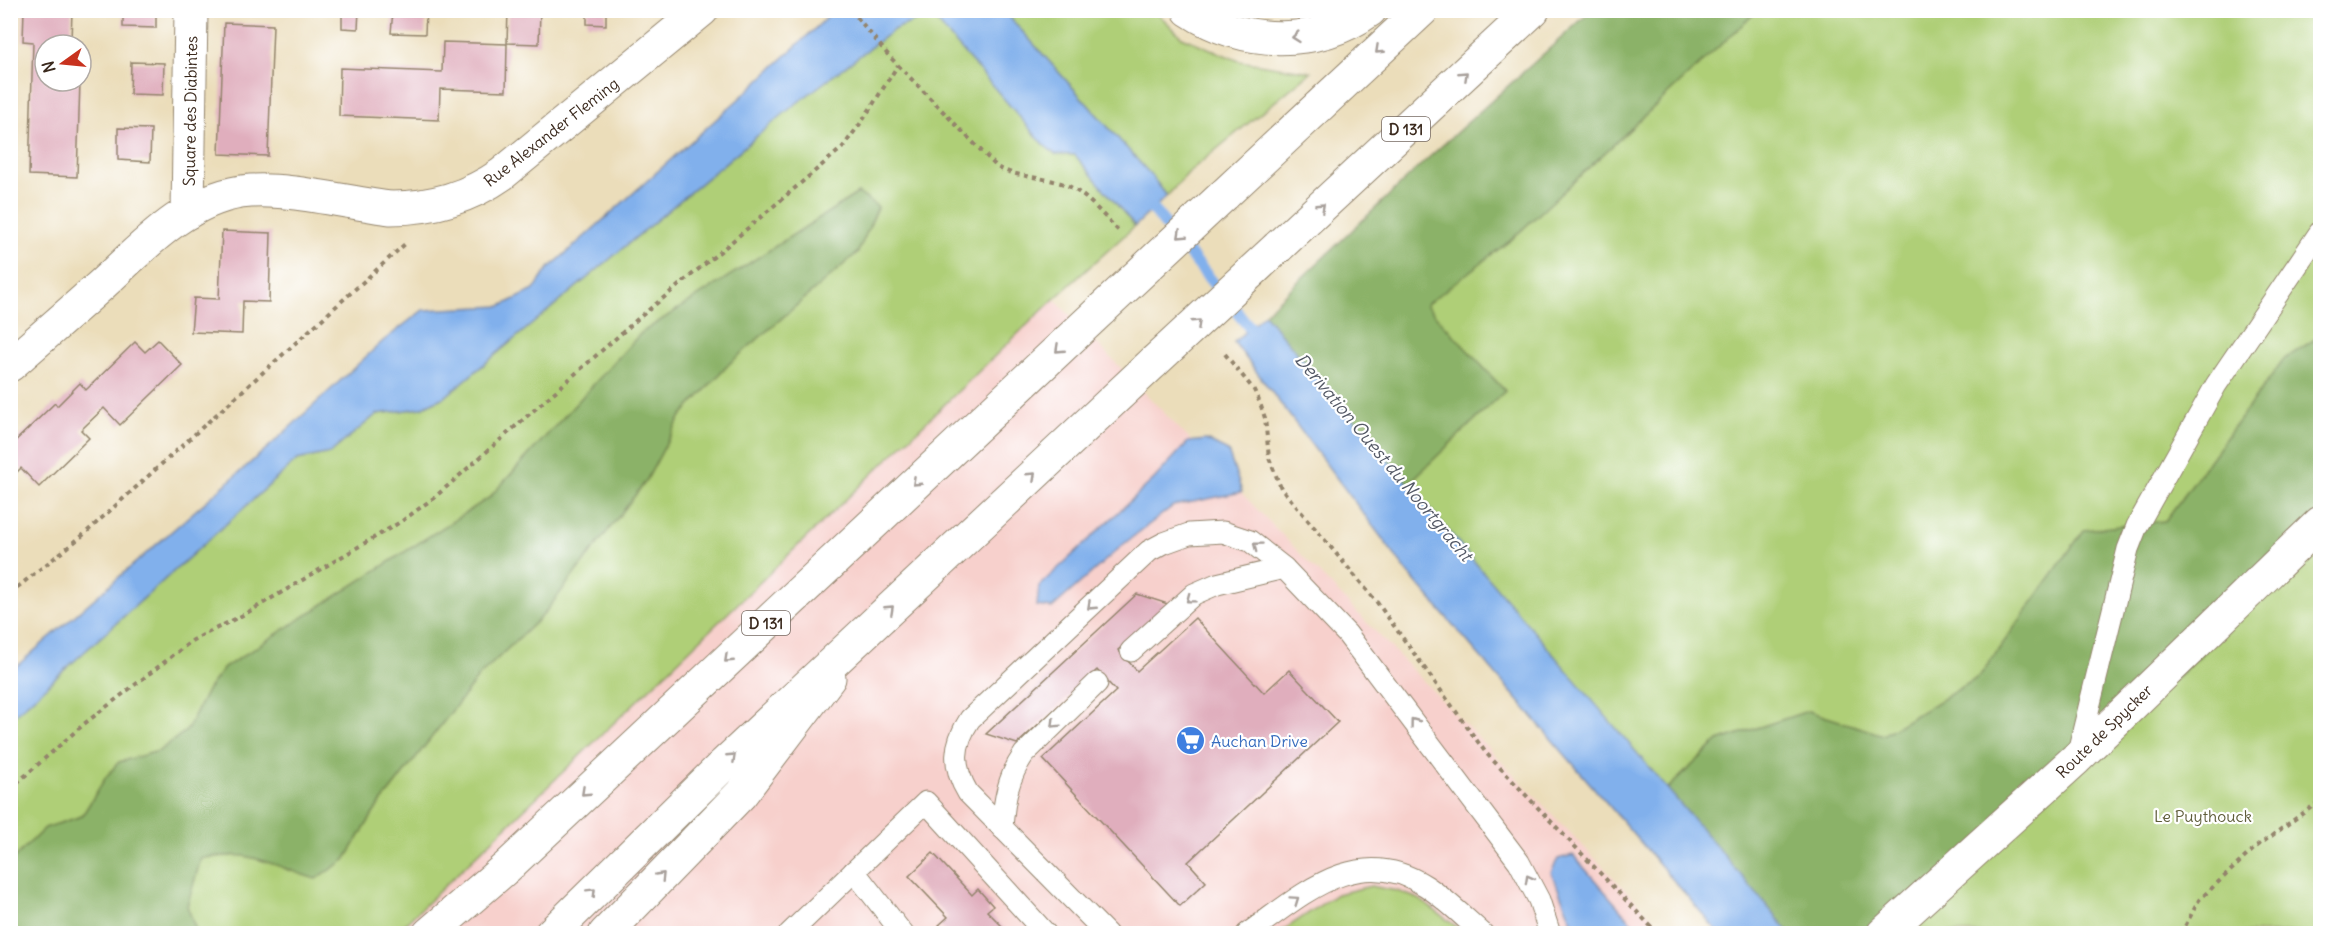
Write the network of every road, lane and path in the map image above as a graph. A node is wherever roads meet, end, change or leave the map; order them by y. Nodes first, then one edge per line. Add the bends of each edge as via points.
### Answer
1 (191, 10) edge
2 (702, 10) edge
3 (851, 10) edge
4 (1189, 10) edge
5 (1370, 10) edge
6 (1422, 10) edge
7 (1533, 10) edge
8 (898, 65) junction
9 (423, 207) junction
10 (188, 212) junction
11 (1120, 232) dead end
12 (2320, 232) edge
13 (1225, 354) dead end
14 (10, 365) edge
15 (2320, 523) edge
16 (1284, 568) junction
17 (10, 593) edge
18 (862, 635) junction
19 (1131, 651) dead end
20 (1096, 682) dead end
21 (2076, 759) junction
22 (10, 789) edge
23 (2320, 801) edge
24 (1002, 828) junction
25 (854, 871) junction
26 (429, 933) edge
27 (551, 933) edge
28 (605, 933) edge
29 (789, 933) edge
30 (903, 933) edge
31 (1046, 933) edge
32 (1107, 933) edge
33 (1247, 933) edge
34 (1483, 933) edge
35 (1550, 933) edge
36 (1658, 933) edge
37 (1882, 933) edge
38 (2181, 933) edge

1 - 10 main road, Square des Diabintes
2 - 9 main road, Rue Alexander Fleming via 502,174 458,198
3 - 8 path
5 -> 4 main road via 1328,31 1281,38 1226,29
6 -> 26 main road, D 131, bridge via 507,867
18 -> 7 main road, D 131, bridge
8 - 11 path via 997,166 1010,173 1066,185
8 - 22 path via 842,148 640,317 435,497 402,521 245,614 193,640 84,724
9 - 10 main road, Rue Alexander Fleming via 391,208 257,191 224,196
9 - 17 path via 407,242 82,537
10 - 14 main road, Rue Alexander Fleming
12 - 21 lane via 2216,386 2137,526
13 - 36 path via 1260,403 1269,458 1281,488 1376,601 1485,753
15 - 21 main road, Route de Spycker
16 -> 19 lane via 1217,584 1194,594
16 -> 24 lane via 1250,541 1223,532 1189,534 1149,551 970,719 962,732 957,771 968,793
35 -> 16 lane via 1539,900 1518,862 1347,633
27 -> 18 main road, D 131
28 -> 18 main road via 741,794
20 -> 24 lane via 1016,765 1005,796
21 - 37 main road, Route de Spycker
23 - 38 path via 2256,847 2199,900
24 - 32 lane
25 - 29 lane
25 - 30 lane
25 - 31 lane via 926,802
33 -> 34 lane via 1334,876 1381,870 1416,880

